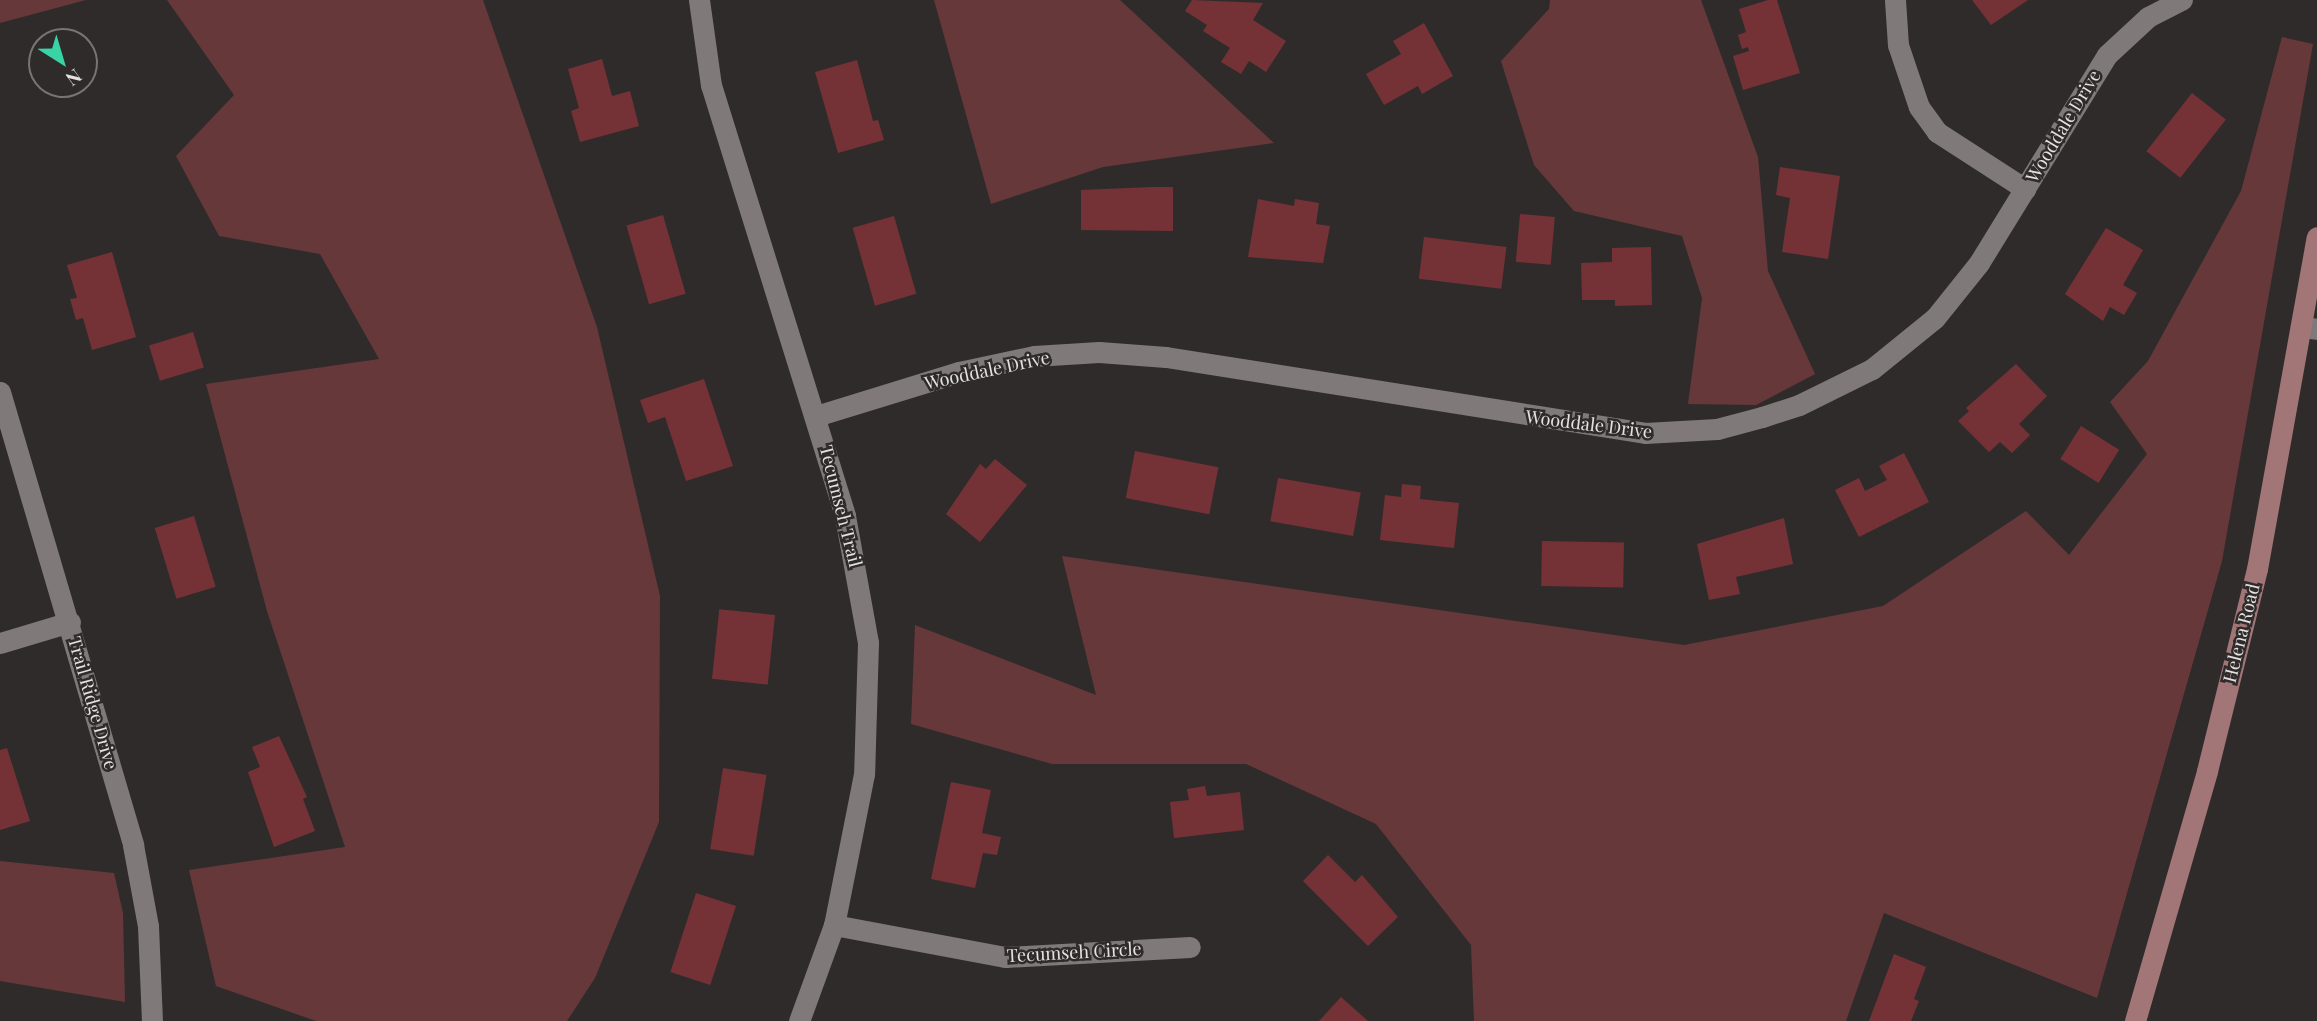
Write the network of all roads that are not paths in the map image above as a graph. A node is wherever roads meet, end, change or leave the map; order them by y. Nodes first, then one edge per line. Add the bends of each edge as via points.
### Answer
1 (698, 0) edge
2 (1895, 0) edge
3 (2182, 0) edge
4 (2025, 189) junction
5 (2317, 237) edge
6 (2310, 328) edge
7 (0, 392) edge
8 (817, 416) junction
9 (70, 621) junction
10 (0, 643) edge
11 (834, 925) junction
12 (1190, 947) dead end
13 (152, 1021) edge
14 (799, 1021) edge
15 (2135, 1021) edge

1 - 8 street, Tecumseh Trail via 711,85
2 - 4 street via 1898,45 1919,107 1937,132
3 - 4 street, Wooddale Drive via 2148,17 2107,55
4 - 8 street, Wooddale Drive via 1958,292 1905,347 1799,405 1717,429 1645,433 1596,427 1166,357 1100,352 1009,361
5 - 6 main road, Helena Road
6 - 15 main road, Helena Road via 2207,771
7 - 9 street, Trail Ridge Drive
8 - 11 street, Tecumseh Trail via 845,516 868,643 864,774
9 - 10 street
9 - 13 street, Trail Ridge Drive via 143,889
11 - 12 street, Tecumseh Circle via 1005,957
11 - 14 street, Tecumseh Trail

